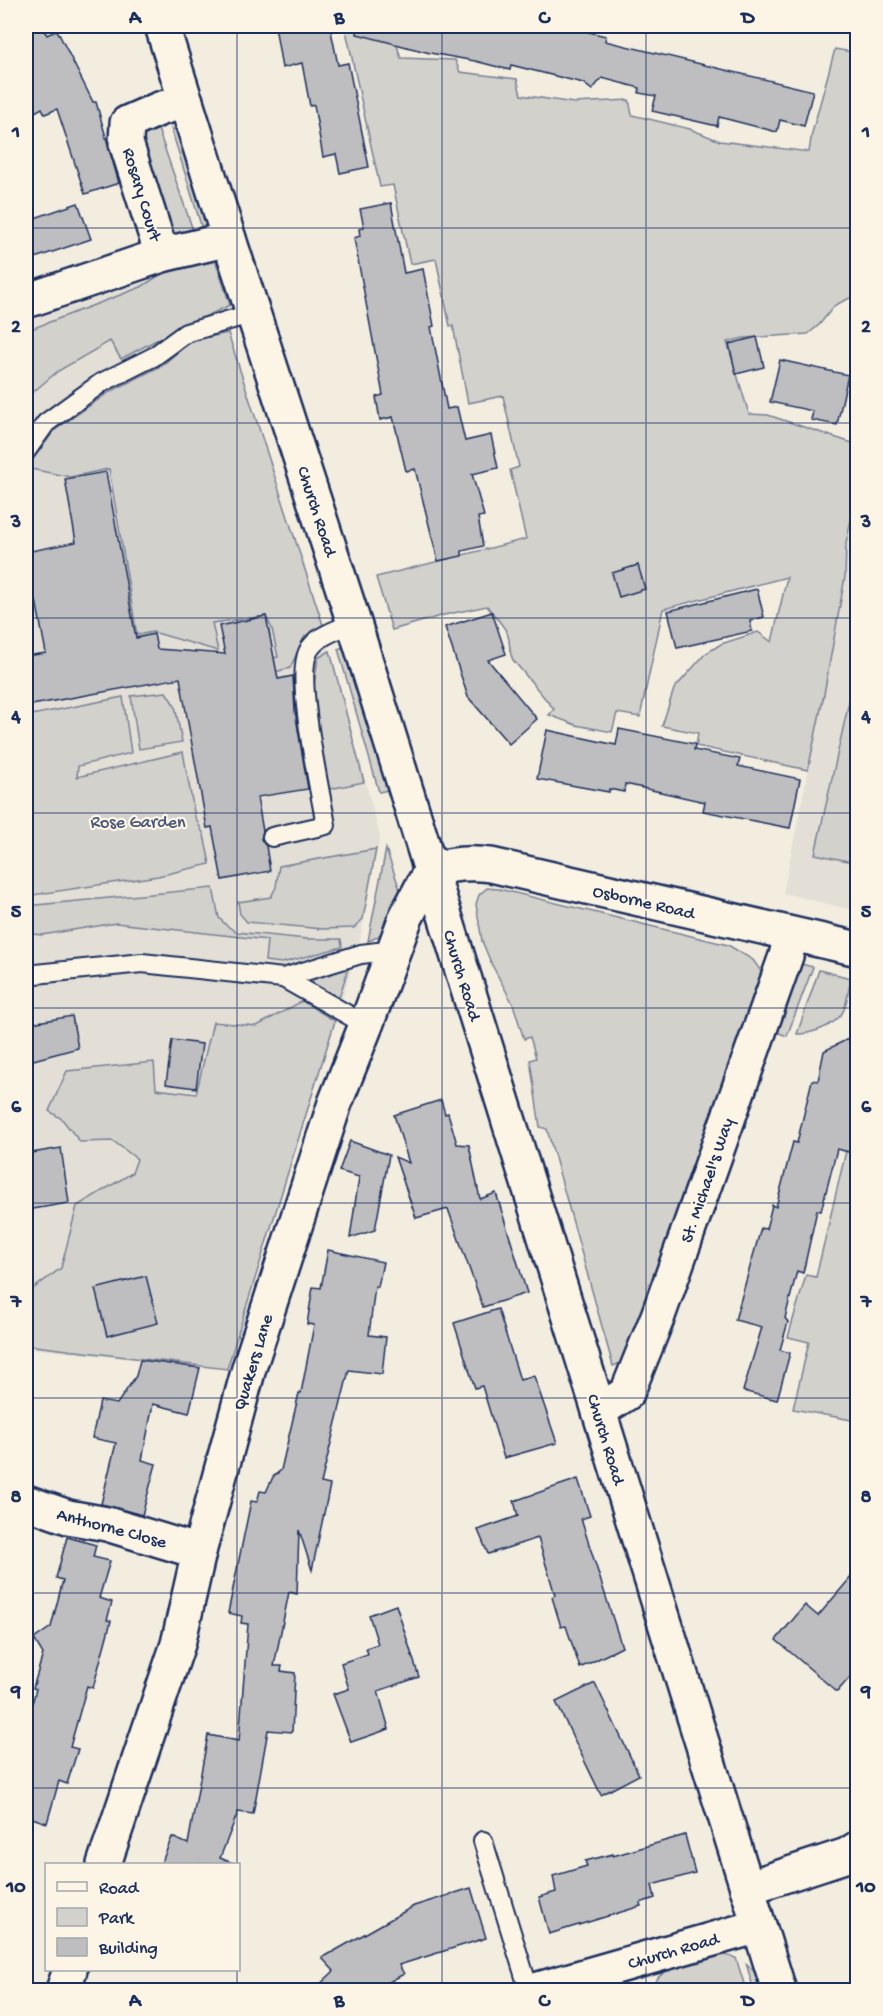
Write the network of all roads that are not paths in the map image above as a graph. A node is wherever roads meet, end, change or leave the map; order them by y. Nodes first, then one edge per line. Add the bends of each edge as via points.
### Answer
1 (162, 26) edge
2 (186, 101) junction
3 (229, 238) junction
4 (162, 255) junction
5 (26, 302) edge
6 (253, 313) junction
7 (26, 450) edge
8 (354, 623) junction
9 (272, 837) dead end
10 (431, 870) junction
11 (791, 934) junction
12 (858, 949) edge
13 (394, 950) junction
14 (26, 975) edge
15 (283, 978) junction
16 (366, 1025) junction
17 (599, 1411) junction
18 (26, 1502) edge
19 (199, 1552) junction
20 (483, 1841) dead end
21 (858, 1848) edge
22 (104, 1863) edge
23 (747, 1888) junction
24 (759, 1926) junction
25 (70, 1971) edge
26 (618, 1979) edge
27 (63, 1990) edge
28 (529, 1990) edge
29 (535, 1990) edge
30 (779, 1990) edge

1 - 2 street, Church Road
2 - 3 street, Church Road
2 - 4 street, Rosary Court via 127,123 126,143
3 - 4 street, Rosary Court
3 - 6 street, Church Road
4 - 5 street, Rosary Court
6 - 7 lane via 186,333 153,357 101,383 46,423
6 - 8 street, Church Road
8 - 9 lane via 324,637 308,650 303,668 326,825
8 - 10 street, Church Road
10 - 11 street, Osborne Road via 470,862 491,865
10 - 13 street, Quakers Lane
10 - 17 street, Church Road
11 - 12 street, Osborne Road
11 - 17 street, St. Michael's Way via 666,1294 627,1393
13 - 15 lane via 361,954
13 - 16 street, Quakers Lane
14 - 15 lane via 142,963
15 - 16 lane
16 - 19 street, Quakers Lane via 334,1102 253,1356
17 - 23 street, Church Road
18 - 19 street, Anthorne Close
19 - 22 street, Quakers Lane via 178,1644
20 - 28 lane
21 - 23 street
23 - 24 street, Church Road
24 - 26 street, Church Road
24 - 30 street, Church Road
25 - 27 street
26 - 29 street, Church Road

